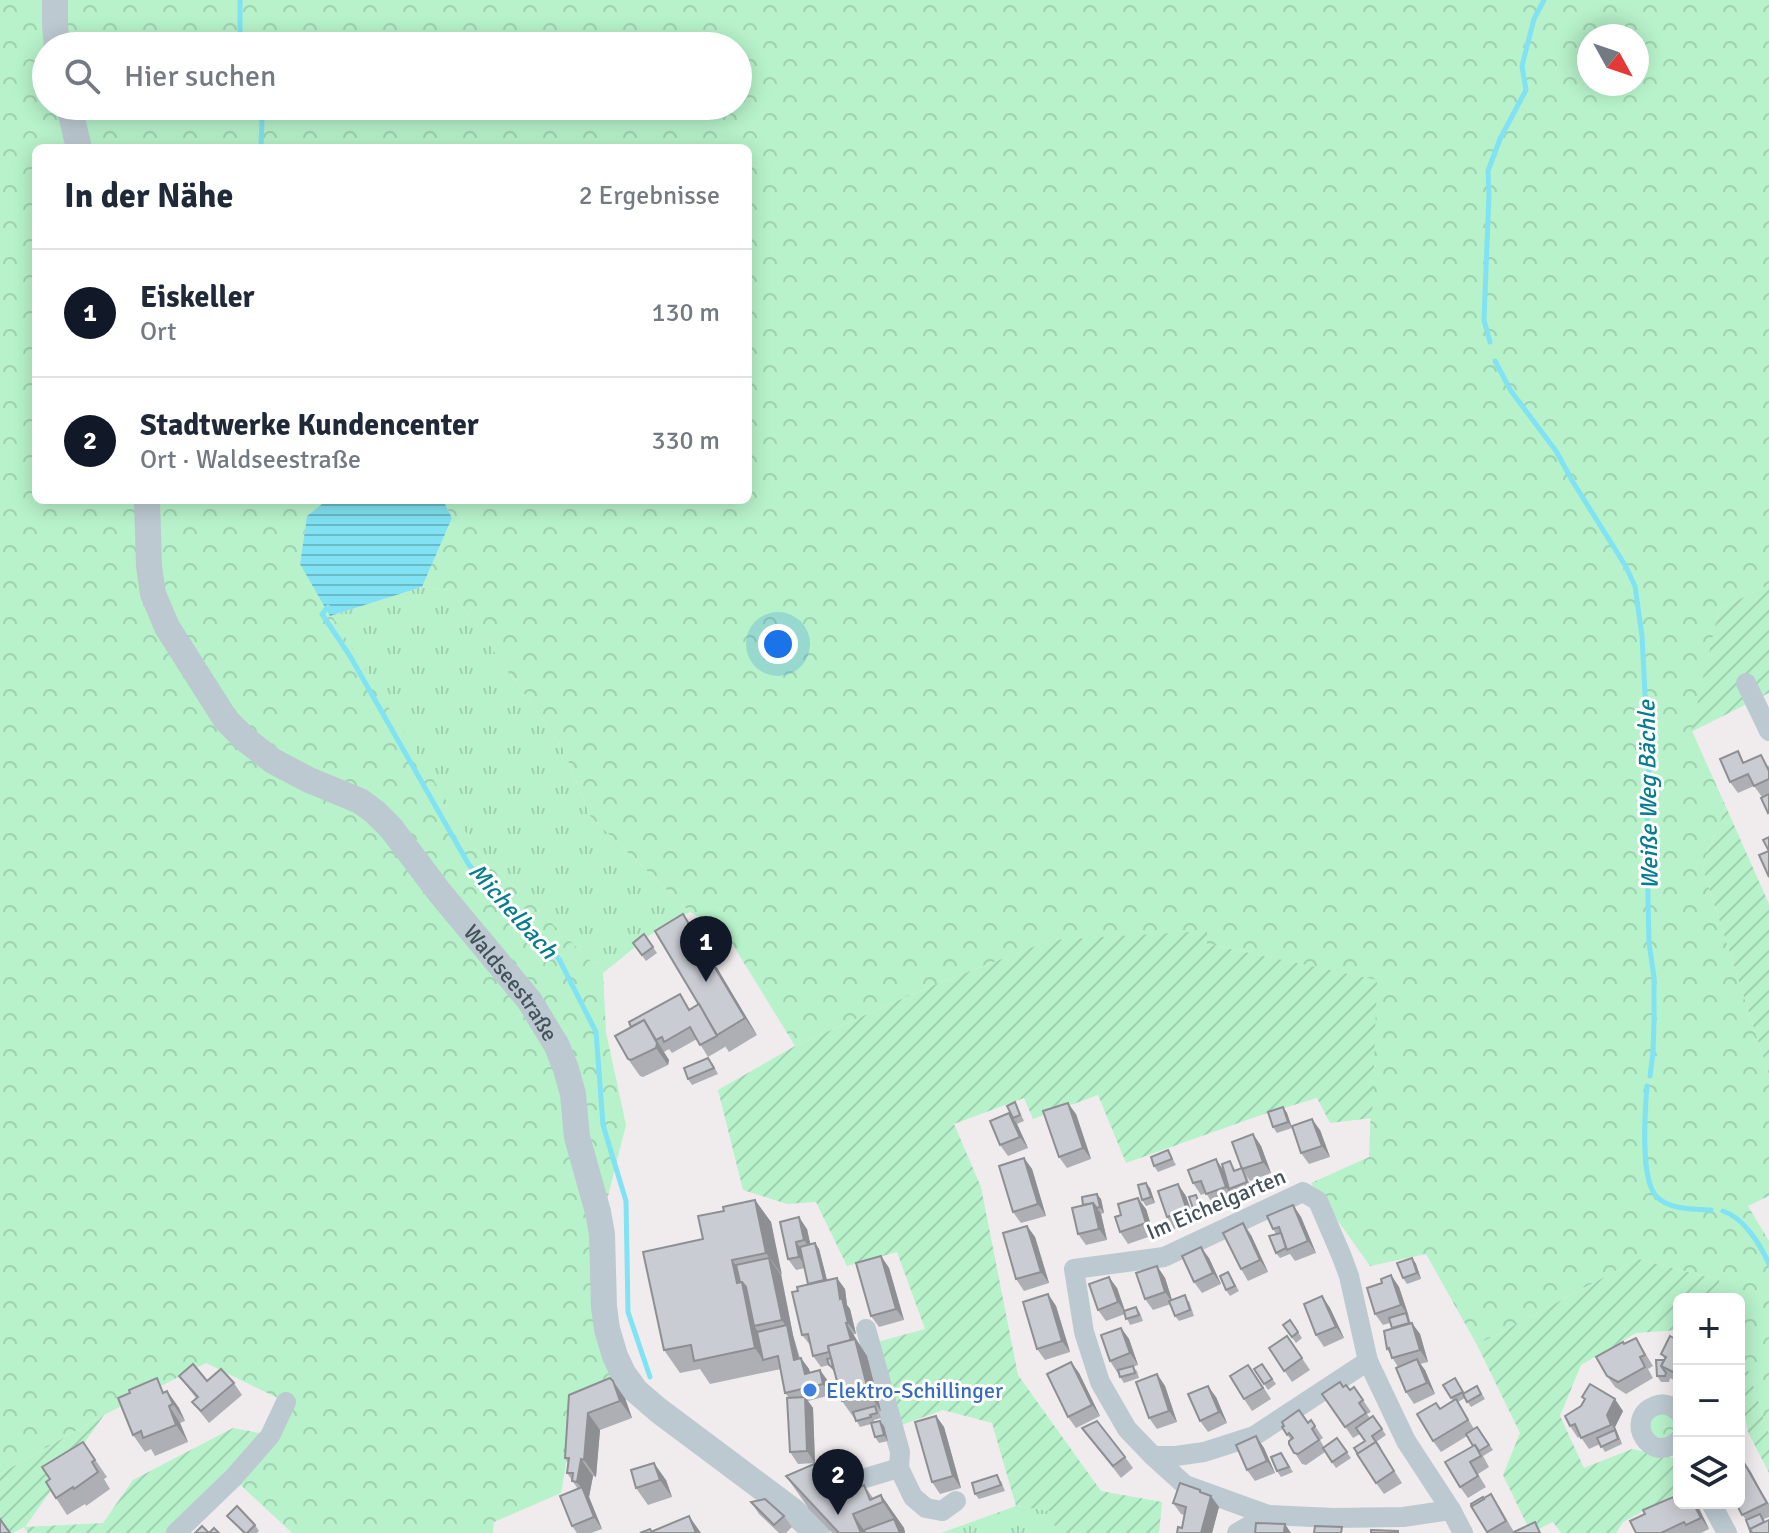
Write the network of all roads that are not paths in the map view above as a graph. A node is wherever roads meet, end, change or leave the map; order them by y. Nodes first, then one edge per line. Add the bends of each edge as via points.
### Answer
1 (55, 0) edge
2 (56, 32) edge
3 (72, 120) edge
4 (78, 144) edge
5 (147, 504) edge
6 (1746, 683) dead end
7 (1769, 731) edge
8 (866, 1329) dead end
9 (1368, 1361) junction
10 (286, 1402) dead end
11 (1673, 1408) edge
12 (1673, 1445) edge
13 (1153, 1456) junction
14 (899, 1468) junction
15 (956, 1501) dead end
16 (1714, 1509) edge
17 (1451, 1510) junction
18 (793, 1511) junction
19 (1268, 1515) junction
20 (176, 1533) edge
21 (817, 1533) edge
22 (1237, 1533) edge
23 (1463, 1533) edge
24 (1727, 1533) edge

1 - 2 street
3 - 4 street
5 - 18 street, Waldseestraße via 153,594 167,627 226,720 273,761 360,801 383,820 529,1000 557,1046 573,1094 577,1137 598,1212 607,1329 623,1373 658,1410
6 - 7 street
8 - 14 street via 900,1452
9 - 13 street via 1254,1436 1204,1452
9 - 13 street, Im Eichelgarten via 1342,1257 1318,1201 1303,1192 1164,1257 1074,1269 1084,1332 1100,1382 1127,1429
9 - 17 street via 1406,1441
10 - 20 street via 270,1436
11 - 12 street via 1652,1407 1640,1426 1652,1446
13 - 19 street, Im Eichelgarten via 1185,1485
14 - 15 street via 913,1497 926,1508 942,1511
14 - 18 street via 815,1493
16 - 24 street
17 - 19 street, Im Eichelgarten via 1403,1517
17 - 23 street
18 - 21 street, Waldseestraße
19 - 22 street

